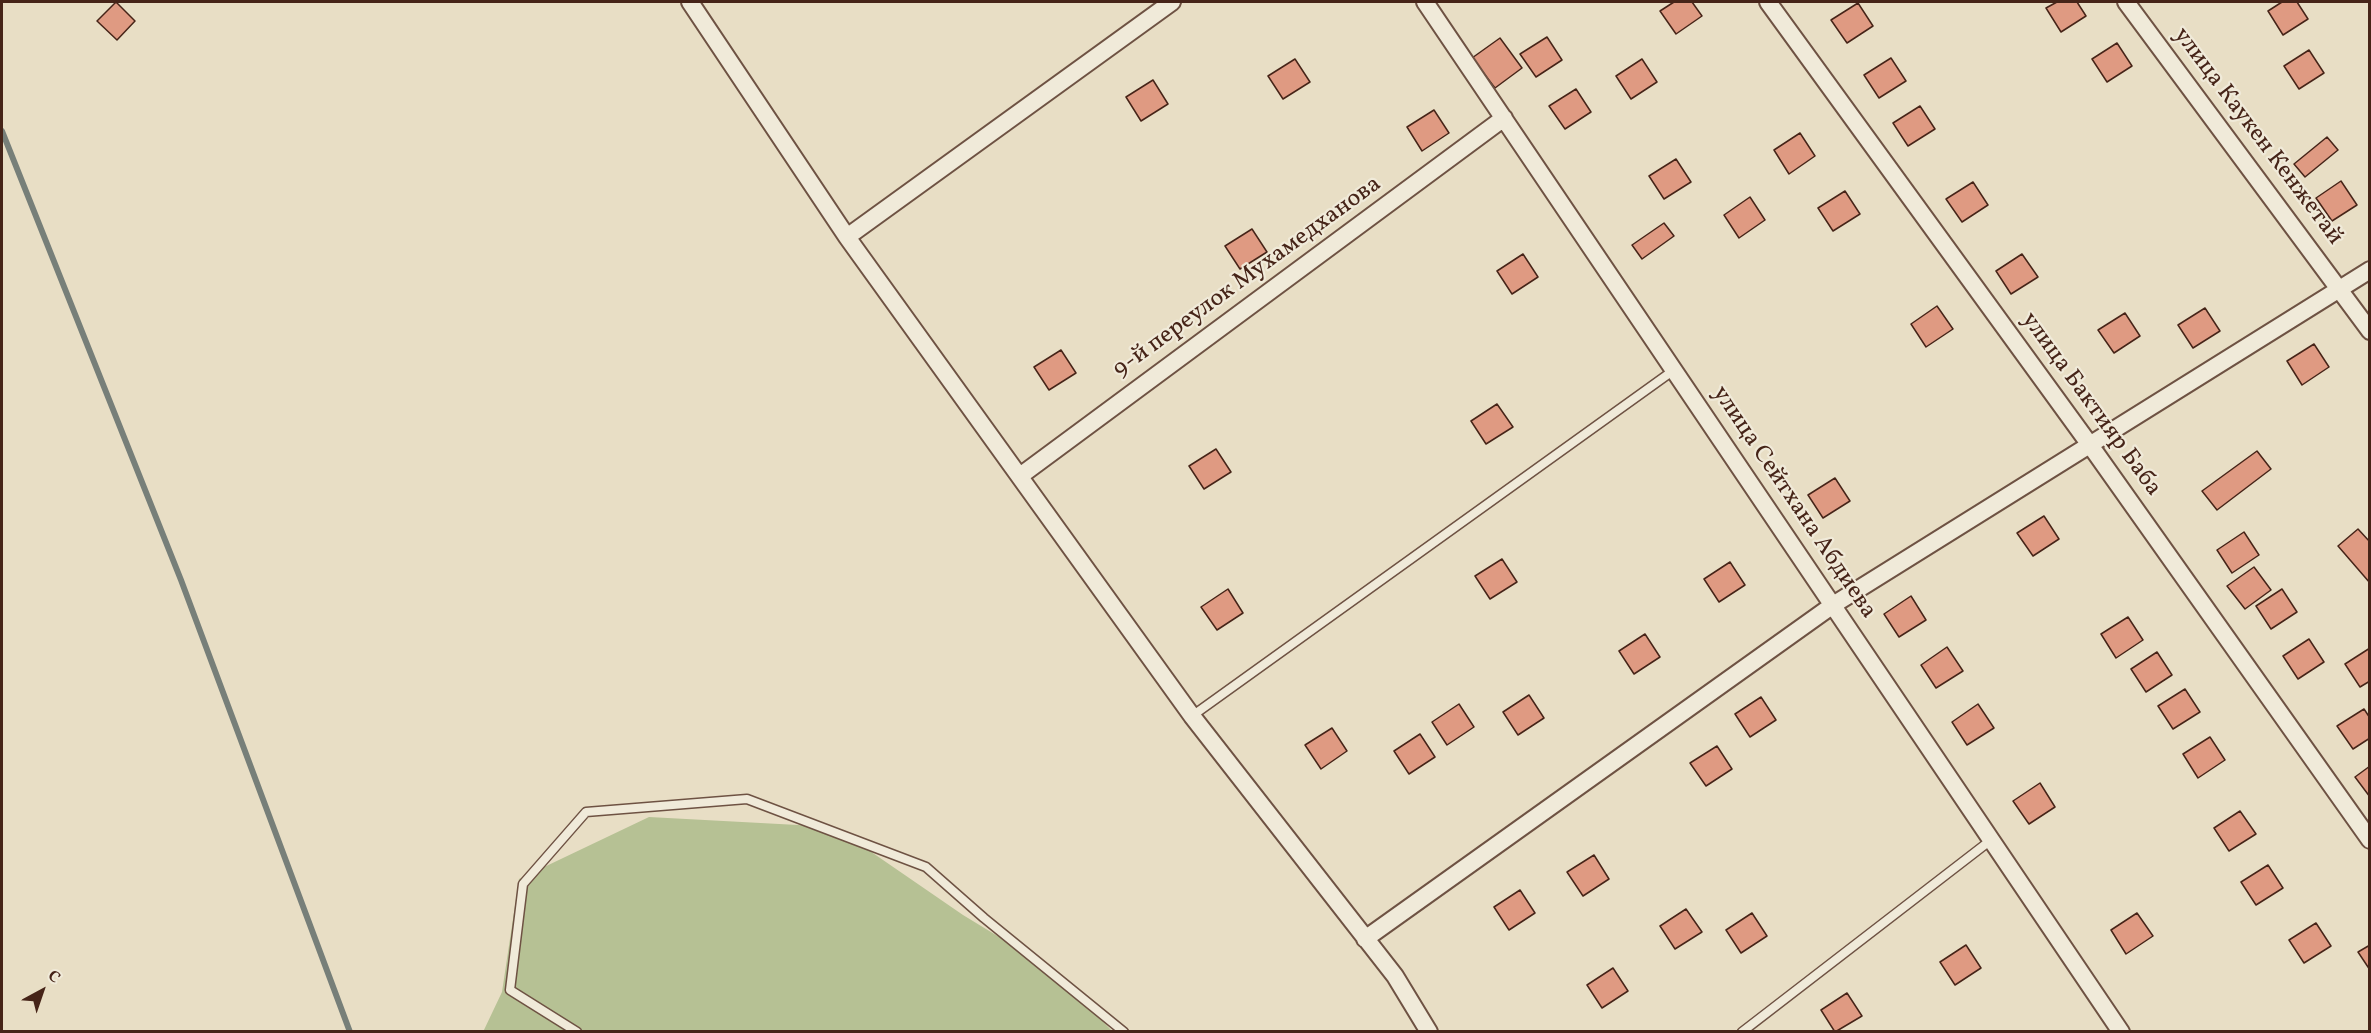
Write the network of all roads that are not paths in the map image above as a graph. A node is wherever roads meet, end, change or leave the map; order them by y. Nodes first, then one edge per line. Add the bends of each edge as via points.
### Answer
1 (690, 2) edge
2 (1172, 2) edge
3 (1425, 2) edge
4 (1768, 2) edge
5 (2126, 2) edge
6 (1504, 118) junction
7 (848, 237) junction
8 (2370, 270) edge
9 (2340, 289) junction
10 (2370, 332) edge
11 (1674, 370) junction
12 (2090, 445) junction
13 (1020, 476) junction
14 (1833, 605) junction
15 (1192, 716) junction
16 (1991, 840) junction
17 (2370, 840) edge
18 (1365, 939) junction
19 (577, 1032) edge
20 (1124, 1032) edge
21 (1429, 1032) edge
22 (1742, 1032) edge
23 (2121, 1032) edge

1 - 7 street
2 - 7 street
3 - 6 street, улица Сейтхана Абдиева
4 - 12 street, улица Бактияр Баба
5 - 9 street, улица Каукен Кенжетай
6 - 11 street, улица Сейтхана Абдиева
6 - 13 street, 9-й переулок Мухамедханова
7 - 13 street
8 - 9 street
9 - 10 street, улица Каукен Кенжетай
9 - 12 street
11 - 14 street, улица Сейтхана Абдиева
11 - 15 lane
12 - 14 street
12 - 17 street, улица Бактияр Баба
13 - 15 street
14 - 16 street, улица Сейтхана Абдиева
14 - 18 street
15 - 18 street
16 - 22 lane
16 - 23 street, улица Сейтхана Абдиева
18 - 21 street via 1395,976
19 - 20 lane via 510,990 523,884 586,812 747,799 926,867

